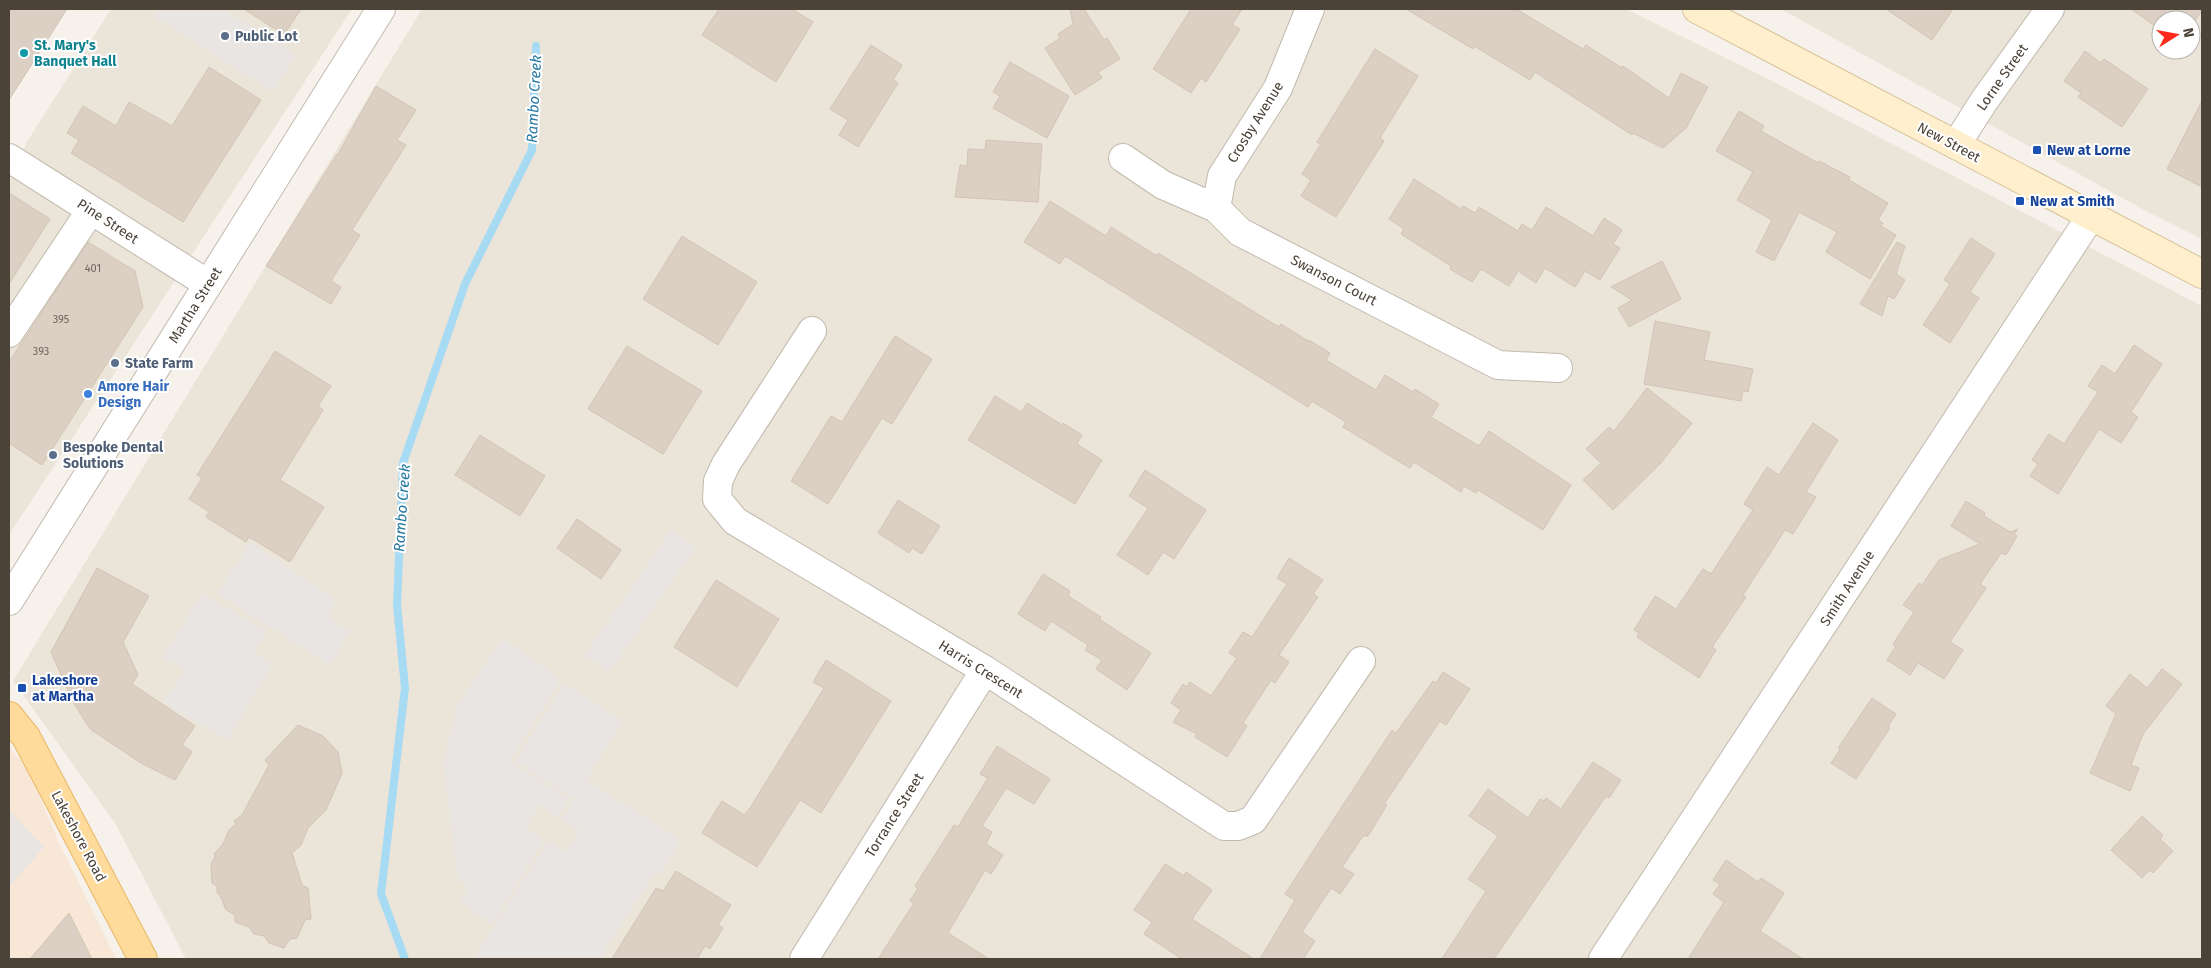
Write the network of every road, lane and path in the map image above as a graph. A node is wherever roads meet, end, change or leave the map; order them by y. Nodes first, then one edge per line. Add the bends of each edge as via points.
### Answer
1 (381, 9) edge
2 (1310, 9) edge
3 (1697, 9) edge
4 (2050, 9) edge
5 (1956, 145) junction
6 (9, 158) edge
7 (1124, 158) dead end
8 (1216, 208) junction
9 (91, 210) junction
10 (2091, 216) junction
11 (2202, 274) edge
12 (208, 284) junction
13 (12, 320) edge
14 (812, 331) dead end
15 (1558, 368) dead end
16 (9, 601) edge
17 (1360, 661) dead end
18 (985, 670) junction
19 (9, 716) edge
20 (143, 959) edge
21 (804, 959) edge
22 (1603, 959) edge

1 - 12 street, Martha Street
2 - 8 street, Crosby Avenue via 1278,88 1222,176
3 - 5 main road, New Street
4 - 5 street, Lorne Street
5 - 10 main road, New Street
6 - 9 street, Pine Street
7 - 8 street, Swanson Court via 1163,185
8 - 15 street, Swanson Court via 1240,232 1498,365
9 - 12 street, Pine Street
9 - 13 street
10 - 11 main road, New Street
10 - 22 street, Smith Avenue
12 - 16 street, Martha Street
14 - 18 street, Harris Crescent via 726,464 718,481 716,500 736,521
17 - 18 street, Harris Crescent via 1264,808 1253,820 1238,826 1224,826
18 - 21 street, Torrance Street
19 - 20 main road, Lakeshore Road via 26,737

